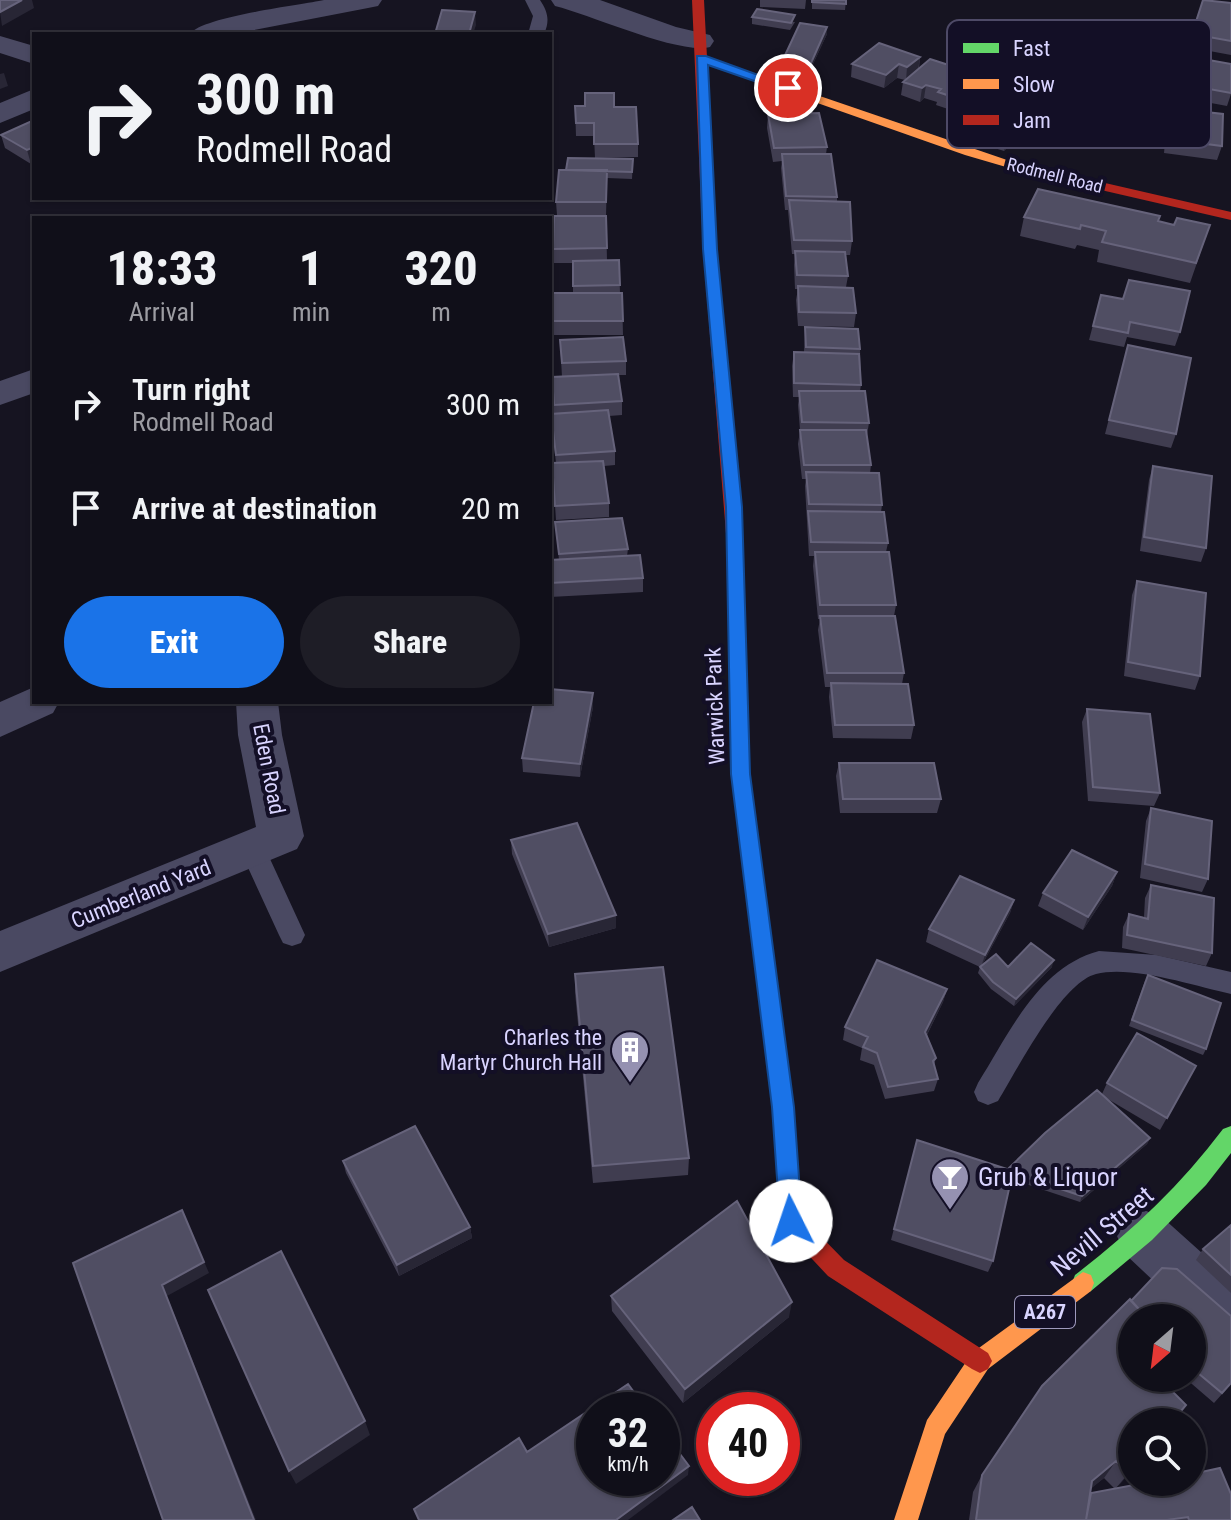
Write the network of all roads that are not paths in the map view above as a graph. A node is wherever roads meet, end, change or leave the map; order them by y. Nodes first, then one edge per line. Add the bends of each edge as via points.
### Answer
1 (368, 0) edge
2 (532, 0) edge
3 (565, 0) edge
4 (698, 0) edge
5 (211, 32) edge
6 (537, 32) edge
7 (0, 44) edge
8 (701, 50) junction
9 (32, 54) edge
10 (32, 99) edge
11 (0, 114) edge
12 (947, 144) edge
13 (958, 148) edge
14 (1231, 216) edge
15 (32, 381) edge
16 (0, 394) edge
17 (34, 704) edge
18 (257, 704) edge
19 (0, 721) edge
20 (267, 842) junction
21 (292, 935) dead end
22 (0, 952) edge
23 (1231, 983) edge
24 (988, 1092) dead end
25 (1231, 1136) edge
26 (1144, 1236) junction
27 (1231, 1316) edge
28 (980, 1361) junction
29 (906, 1520) edge

1 - 5 street
2 - 6 lane via 542,23
3 - 8 street, Rodmell Road via 610,11
4 - 8 street, Warwick Park
7 - 9 street
8 - 12 street, Rodmell Road
8 - 28 street, Warwick Park via 710,249 734,507 741,774 783,1107 791,1221 836,1268
10 - 11 street
13 - 14 street, Rodmell Road via 1044,174
15 - 16 street
17 - 19 street
18 - 20 street, Eden Road
20 - 21 lane
20 - 22 street, Cumberland Yard
23 - 24 lane via 1129,962 1086,965 1054,991
25 - 26 street, Nevill Street / A267 via 1201,1178
26 - 27 street
26 - 28 street, Nevill Street / A267
28 - 29 street, Nevill Street / A267 via 935,1428

